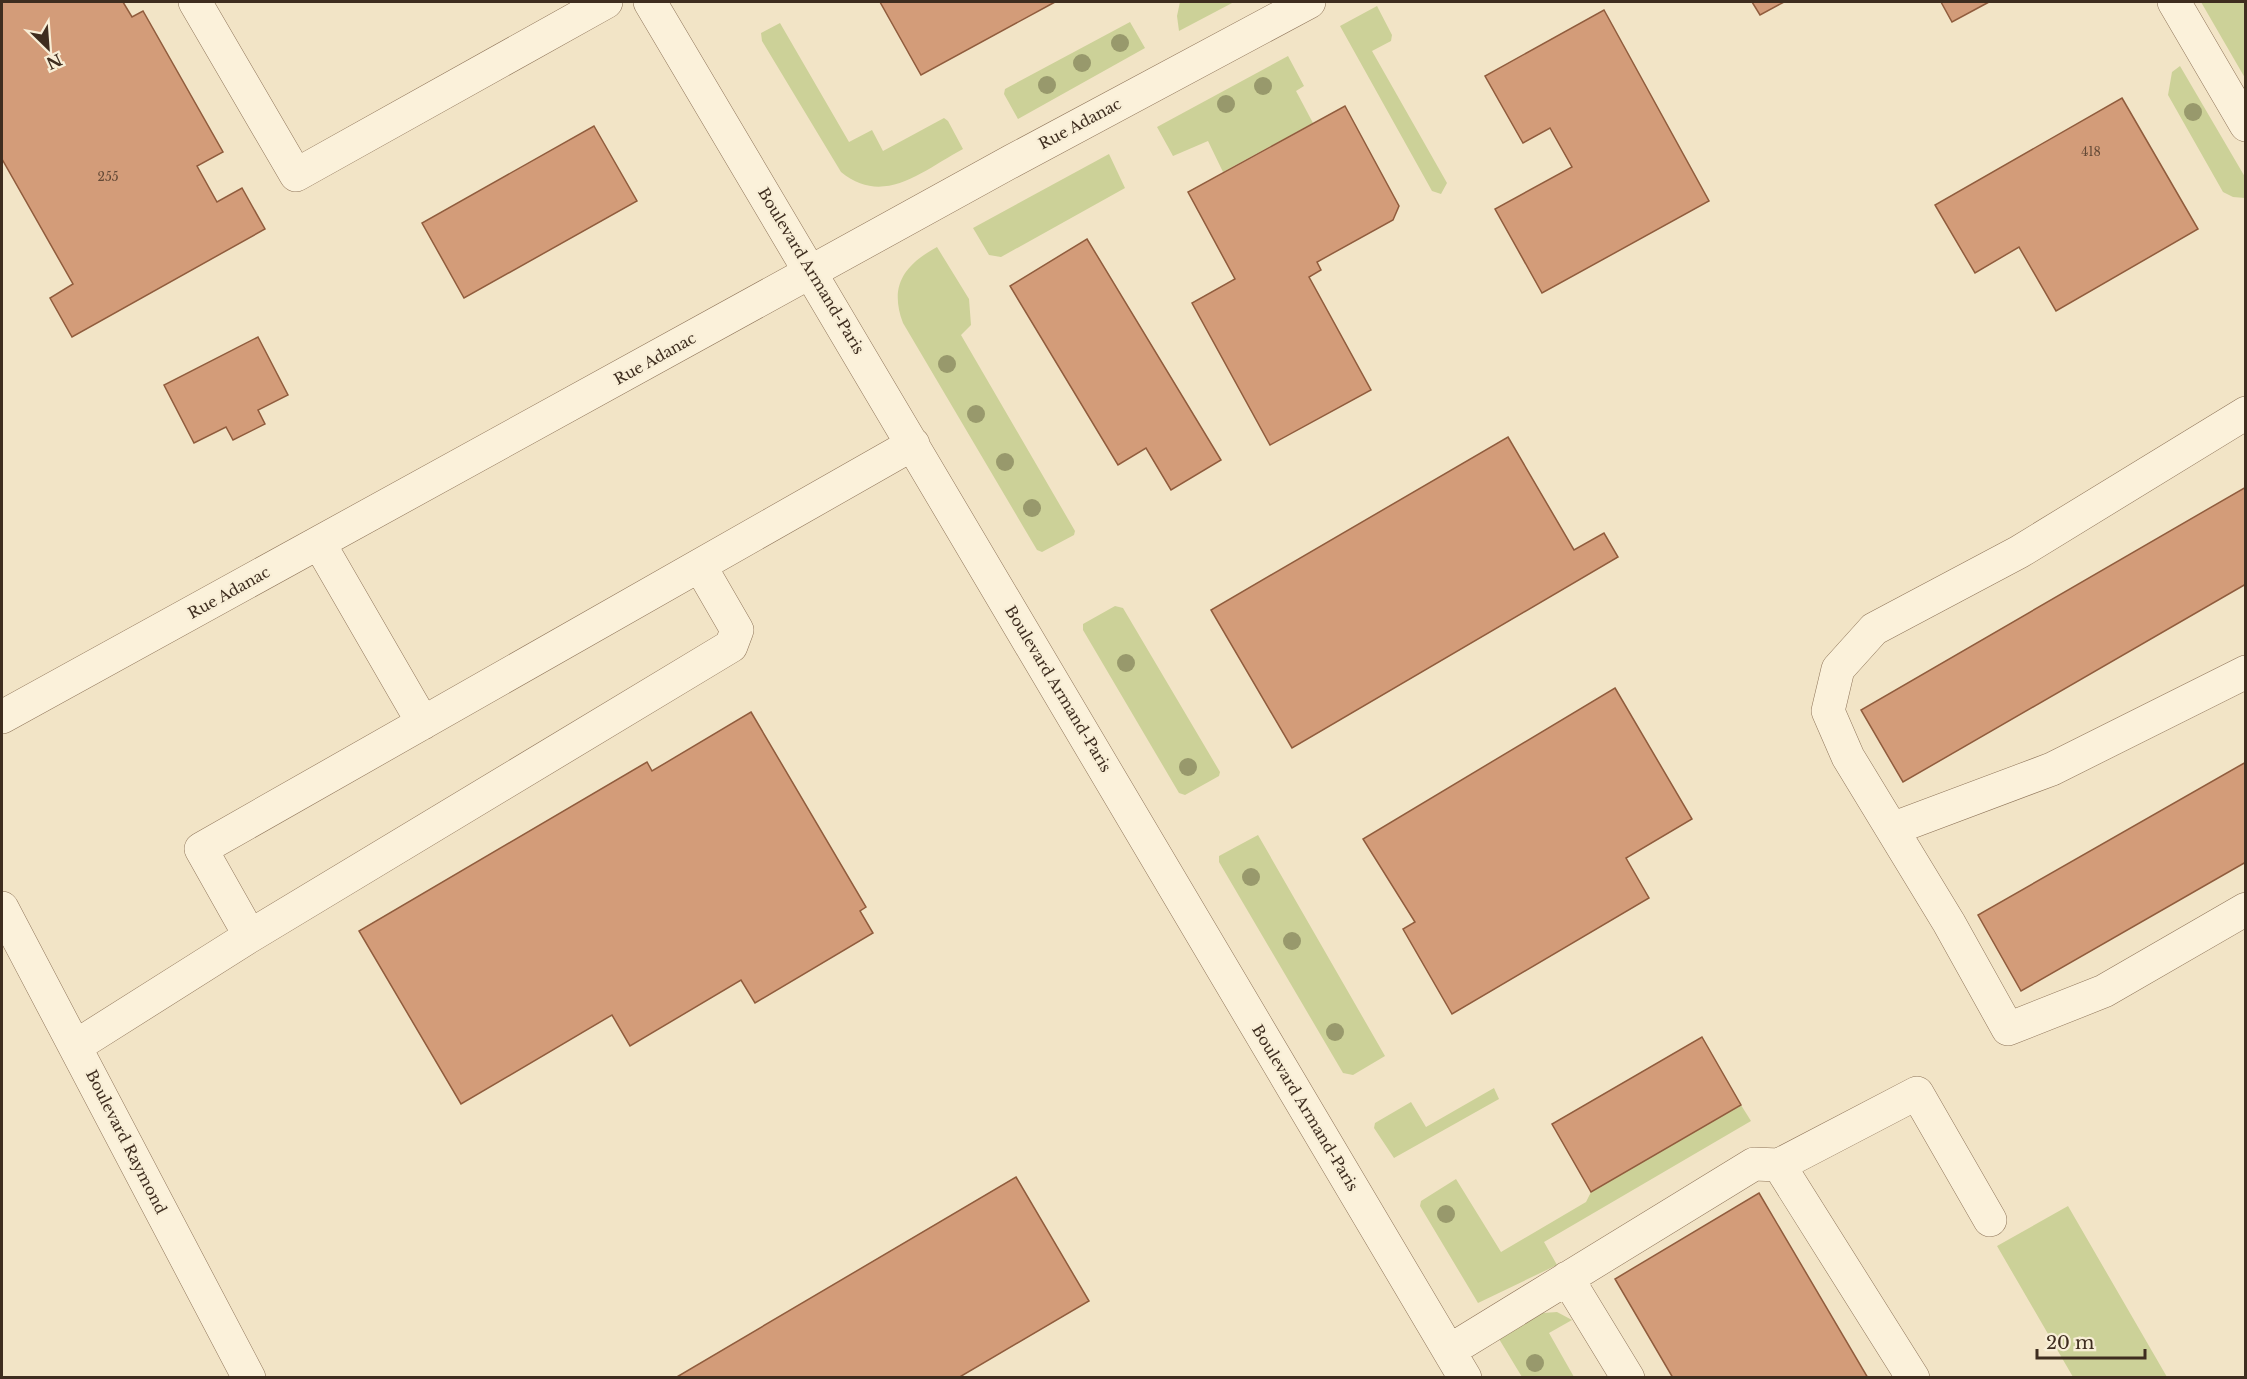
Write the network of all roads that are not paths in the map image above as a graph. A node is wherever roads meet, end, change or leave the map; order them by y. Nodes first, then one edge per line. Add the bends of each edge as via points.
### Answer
1 (195, 2) edge
2 (606, 2) edge
3 (650, 2) edge
4 (1309, 2) edge
5 (2174, 2) edge
6 (2246, 125) edge
7 (813, 272) junction
8 (2246, 413) edge
9 (913, 444) junction
10 (319, 543) junction
11 (700, 566) junction
12 (2246, 672) edge
13 (2, 717) edge
14 (423, 723) junction
15 (1892, 829) junction
16 (2, 908) edge
17 (2246, 909) edge
18 (250, 936) junction
19 (76, 1046) junction
20 (1779, 1165) junction
21 (1990, 1220) dead end
22 (1567, 1278) junction
23 (1457, 1364) edge
24 (249, 1377) edge
25 (1628, 1377) edge
26 (1913, 1377) edge

1 - 2 street via 296,176
3 - 7 street, Boulevard Armand-Paris
4 - 7 street, Rue Adanac
5 - 6 street
7 - 9 street, Boulevard Armand-Paris
7 - 10 street, Rue Adanac
8 - 15 street via 2019,552 1874,629 1839,669 1828,711 1848,757
9 - 11 street
9 - 23 street, Boulevard Armand-Paris
10 - 13 street, Rue Adanac
10 - 14 street
11 - 14 street
11 - 18 street via 737,630 731,646
12 - 15 street via 2052,769
14 - 18 street via 201,849
15 - 17 street via 2008,1029 2104,990
16 - 19 street, Boulevard Raymond
18 - 19 street
19 - 24 street, Boulevard Raymond
20 - 21 street via 1917,1093
20 - 22 street via 1754,1164
20 - 26 street
22 - 23 street
22 - 25 street

